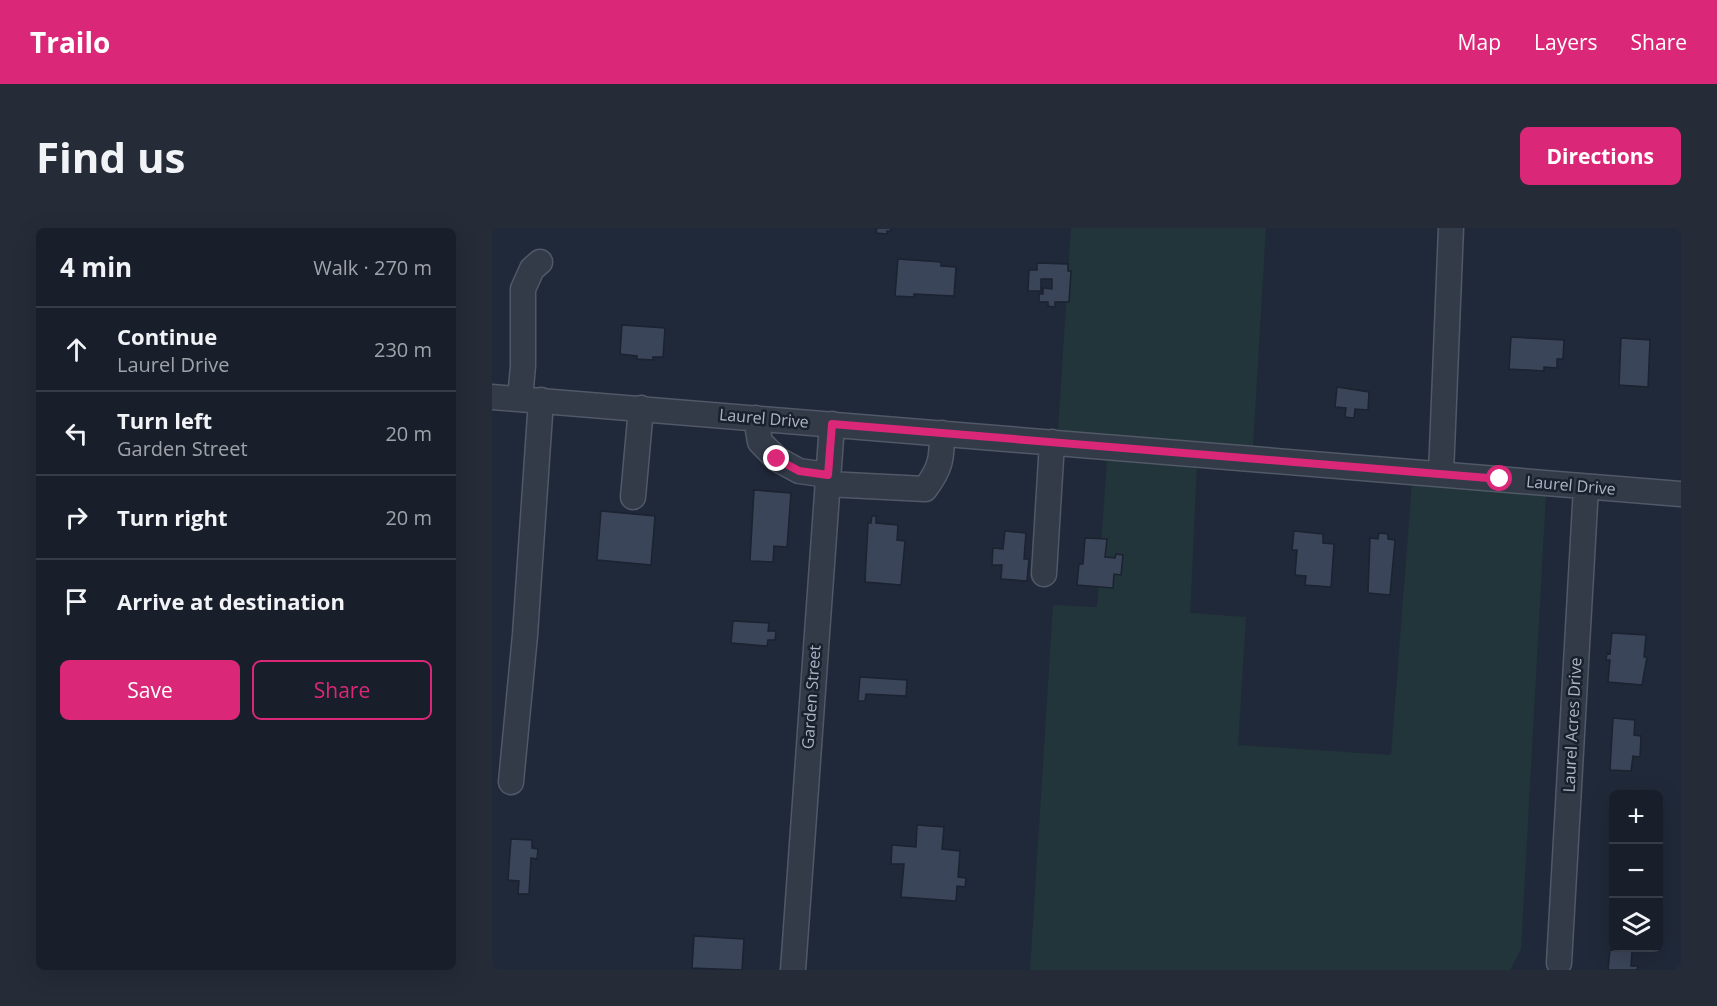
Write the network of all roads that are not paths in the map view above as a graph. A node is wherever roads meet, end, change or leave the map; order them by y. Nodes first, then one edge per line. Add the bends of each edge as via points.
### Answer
1 (1450, 228) edge
2 (540, 262) dead end
3 (492, 397) edge
4 (531, 400) junction
5 (642, 408) junction
6 (756, 418) junction
7 (832, 424) junction
8 (942, 433) junction
9 (1052, 442) junction
10 (1441, 474) junction
11 (827, 480) junction
12 (1586, 487) junction
13 (1681, 494) edge
14 (633, 497) dead end
15 (1044, 574) dead end
16 (511, 782) dead end
17 (1559, 963) dead end
18 (793, 970) edge

1 - 10 street
2 - 4 street via 532,269 523,289 523,366
3 - 4 street, Laurel Drive
4 - 5 street, Laurel Drive
4 - 16 street via 525,635
5 - 6 street, Laurel Drive
5 - 14 street
6 - 7 street, Laurel Drive
6 - 11 street via 760,442 777,459
7 - 8 street, Laurel Drive
7 - 11 street, Garden Street
8 - 9 street, Laurel Drive
8 - 11 street via 942,459 925,489
9 - 10 street, Laurel Drive
9 - 15 street
10 - 12 street, Laurel Drive
11 - 18 street, Garden Street
12 - 13 street, Laurel Drive
12 - 17 street, Laurel Acres Drive

